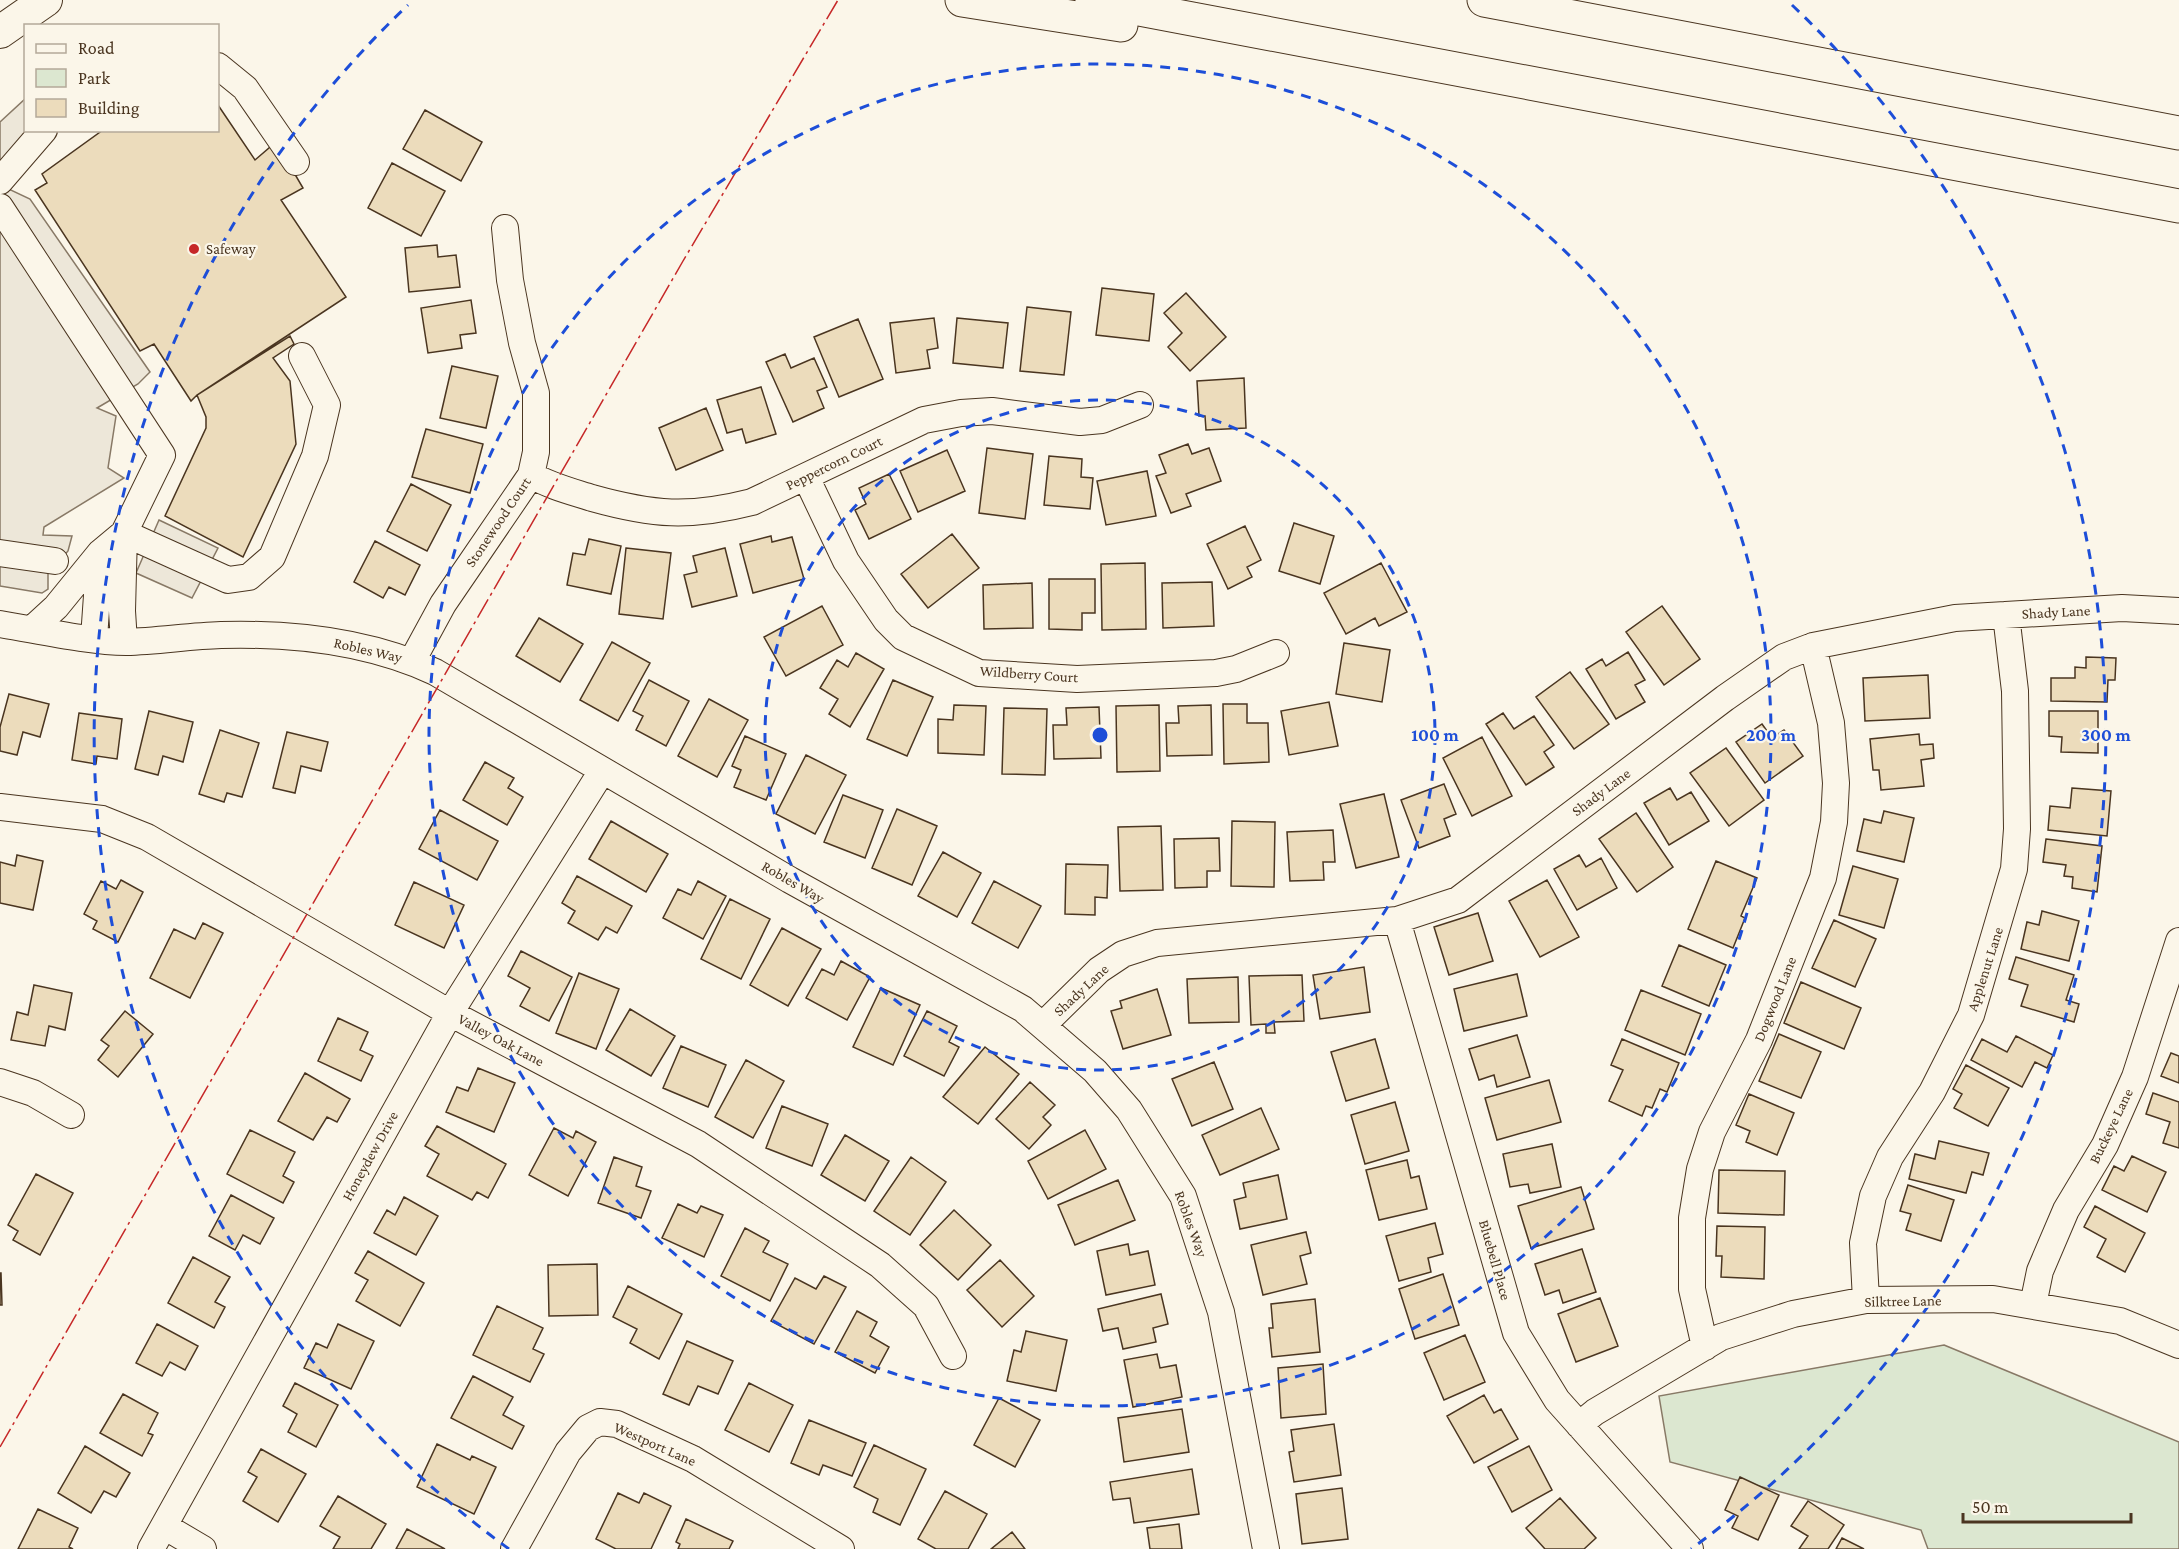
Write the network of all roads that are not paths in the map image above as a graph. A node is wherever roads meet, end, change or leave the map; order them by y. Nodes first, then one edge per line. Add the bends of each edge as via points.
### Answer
1 (46, 0) edge
2 (962, 0) edge
3 (1092, 0) edge
4 (1484, 0) edge
5 (0, 32) edge
6 (1288, 36) junction
7 (219, 67) edge
8 (42, 132) edge
9 (2179, 133) edge
10 (296, 162) dead end
11 (0, 181) edge
12 (2179, 206) edge
13 (0, 207) edge
14 (505, 228) dead end
15 (302, 356) dead end
16 (1140, 405) dead end
17 (531, 475) junction
18 (806, 477) junction
19 (124, 533) junction
20 (0, 553) edge
21 (100, 553) junction
22 (55, 561) dead end
23 (2179, 611) edge
24 (2006, 615) junction
25 (0, 624) edge
26 (32, 629) junction
27 (94, 638) junction
28 (124, 642) junction
29 (1813, 646) junction
30 (1276, 653) dead end
31 (412, 661) junction
32 (602, 771) junction
33 (0, 807) edge
34 (1397, 920) junction
35 (2179, 941) edge
36 (450, 1013) junction
37 (1043, 1025) junction
38 (0, 1082) edge
39 (71, 1115) dead end
40 (1866, 1300) junction
41 (2033, 1305) junction
42 (2179, 1345) edge
43 (1705, 1347) junction
44 (953, 1356) dead end
45 (1579, 1425) junction
46 (164, 1526) junction
47 (1265, 1541) edge
48 (151, 1549) edge
49 (204, 1549) edge
50 (514, 1549) edge
51 (841, 1549) edge
52 (1690, 1549) edge

1 - 5 main road
2 - 6 highway via 1142,28
3 - 6 highway
4 - 9 highway
6 - 12 highway
7 - 10 street via 246,88
8 - 11 street
13 - 19 street via 162,455
14 - 17 street, Stonewood Court via 514,301 536,393 536,452
15 - 19 street via 327,405 315,456 272,557 249,578 228,580
16 - 18 street, Peppercorn Court via 1102,420 1080,422 992,411 924,420
17 - 18 street, Peppercorn Court via 549,486 637,510 686,513 752,502
17 - 31 street, Stonewood Court via 442,604
18 - 30 street, Wildberry Court via 846,561 886,620 903,637 979,674 1077,679 1216,673
19 - 21 street
19 - 28 street
20 - 22 street
21 - 26 street via 56,607
21 - 27 street
23 - 24 street, Shady Lane via 2122,608
24 - 29 street, Shady Lane via 1955,618
24 - 40 street, Applenut Lane via 2015,691 2014,869 1971,1015 1932,1092 1890,1157 1873,1196 1863,1243
25 - 26 street, Robles Way
26 - 27 street, Robles Way
27 - 28 street, Robles Way
28 - 31 street, Robles Way via 222,635 310,639 350,643
29 - 34 street, Shady Lane via 1784,657 1725,698 1458,900
29 - 43 street, Dogwood Lane via 1831,723 1836,783 1834,822 1823,878 1759,1040 1712,1132 1700,1169 1692,1218 1692,1289
31 - 32 street, Robles Way
32 - 36 street, Honeydew Drive
32 - 37 street, Robles Way via 1023,1010
33 - 36 street, Valley Oak Lane via 102,819 147,837
34 - 37 street, Shady Lane via 1157,942 1124,954 1099,970
34 - 45 street, Bluebell Place via 1516,1333 1557,1400
35 - 41 street, Buckeye Lane via 2135,1077 2105,1145 2066,1210 2040,1271
36 - 44 street, Valley Oak Lane via 698,1144 880,1265 926,1306
36 - 46 street, Honeydew Drive
37 - 47 street, Robles Way via 1095,1071 1129,1110 1183,1196 1221,1312
38 - 39 street via 33,1093
40 - 41 street, Silktree Lane via 1993,1299
40 - 43 street, Silktree Lane via 1793,1314 1722,1337
41 - 42 street, Silktree Lane via 2120,1321
43 - 45 street, Silktree Lane
45 - 52 street, Bluebell Place
46 - 48 street, Honeydew Drive
46 - 49 street
50 - 51 street, Westport Lane via 568,1452 588,1428 600,1422 617,1424 693,1459

